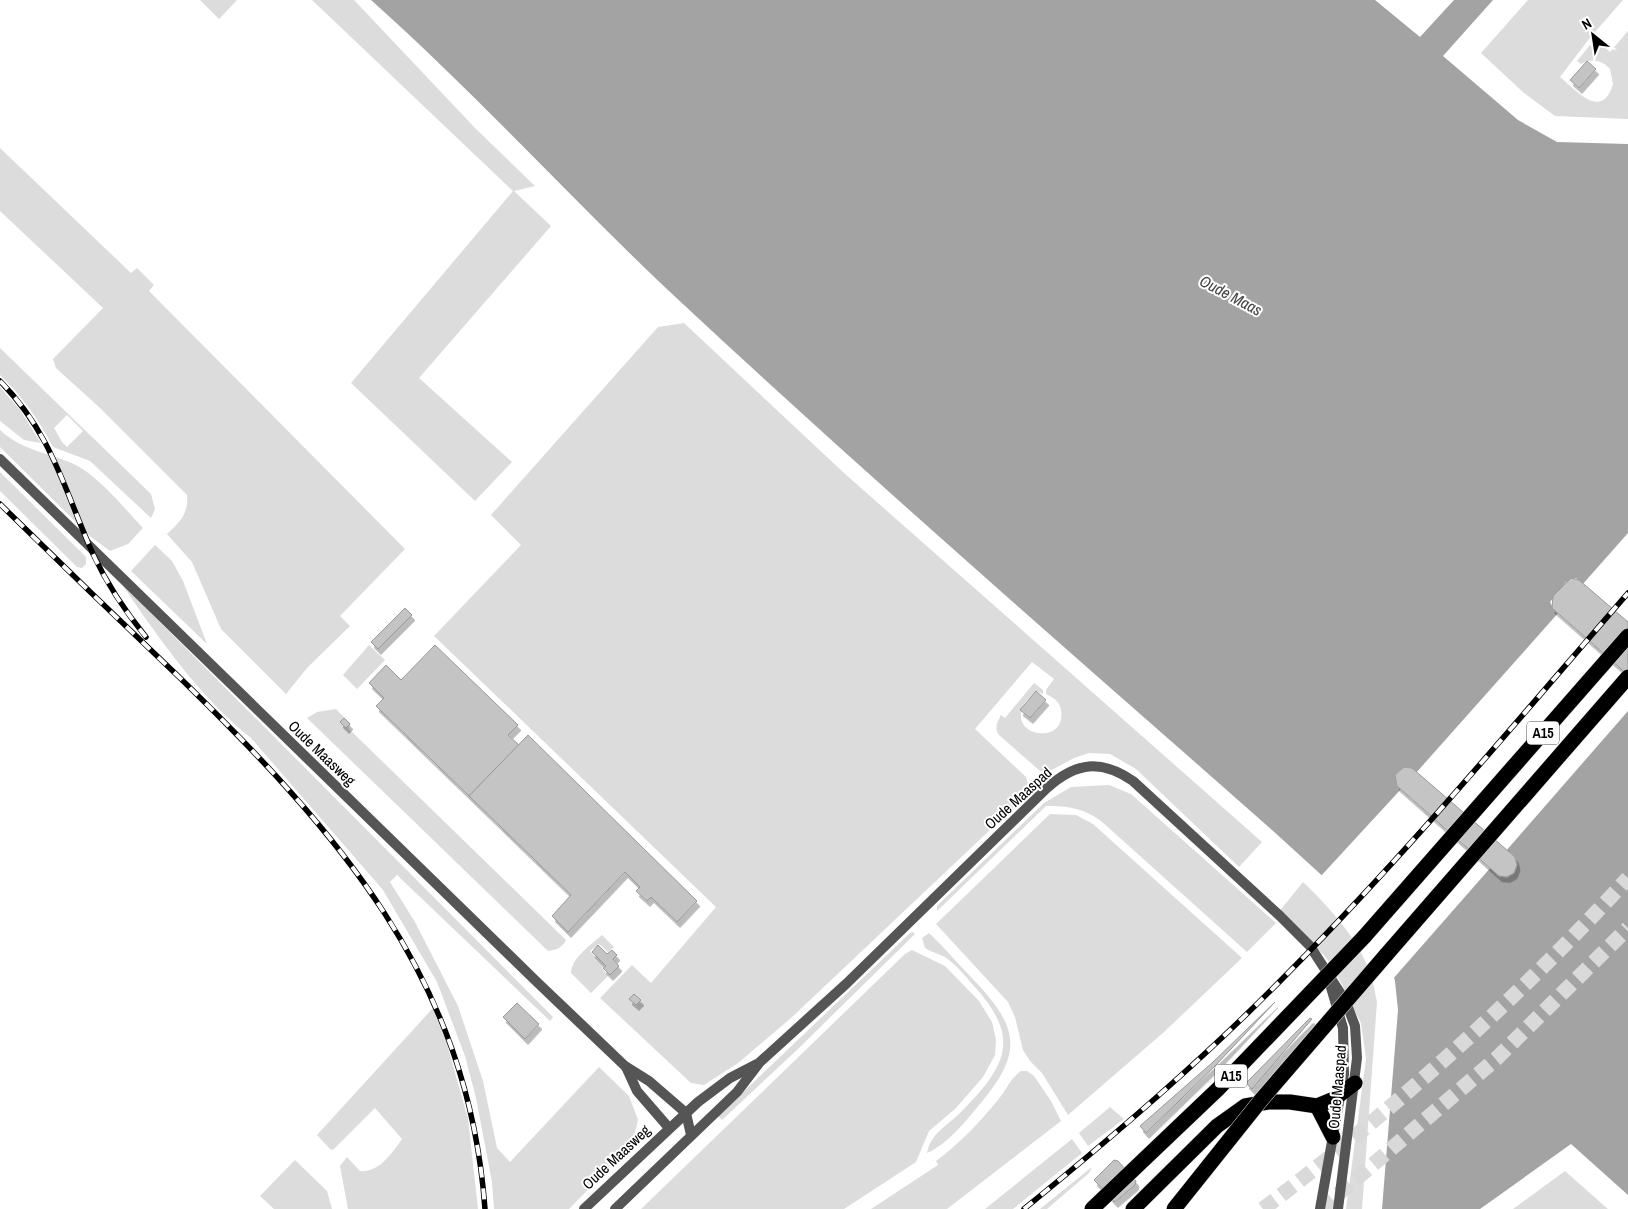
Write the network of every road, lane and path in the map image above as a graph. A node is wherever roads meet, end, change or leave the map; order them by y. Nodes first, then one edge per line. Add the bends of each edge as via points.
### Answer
1 (0, 459) edge
2 (1628, 636) edge
3 (1628, 677) edge
4 (1327, 974) junction
5 (760, 1062) junction
6 (625, 1066) junction
7 (1355, 1084) junction
8 (1340, 1094) junction
9 (1317, 1106) junction
10 (686, 1113) junction
11 (669, 1128) junction
12 (691, 1135) junction
13 (1333, 1137) junction
14 (584, 1209) edge
15 (615, 1209) edge
16 (1092, 1209) edge
17 (1133, 1209) edge
18 (1174, 1209) edge
19 (1320, 1209) edge
20 (1338, 1209) edge

1 - 6 street, Oude Maasweg
2 - 16 highway, A15, bridge via 1306,999 1218,1089
3 - 18 highway, A15, bridge via 1298,1056
4 - 5 street, Oude Maaspad via 1310,946 1280,916 1133,781 1115,769 1081,767 1047,788 846,984
4 - 7 street, Oude Maaspad via 1346,1002 1355,1026
4 - 8 street, Oude Maaspad via 1343,1028 1344,1074
5 - 10 street, Oude Maaspad via 730,1078
5 - 12 street, Oude Maaspad via 737,1092
6 - 10 street, Oude Maasweg
6 - 11 street, Oude Maasweg via 637,1091
7 - 8 highway
7 - 20 street, Oude Maaspad
8 - 9 highway
8 - 13 street, Oude Maaspad
9 - 13 highway
9 - 17 highway, A15 via 1268,1102 1245,1106 1217,1126
10 - 11 street, Oude Maasweg
10 - 12 street
11 - 12 street
11 - 14 street, Oude Maasweg
12 - 15 street
13 - 19 street, Oude Maaspad

